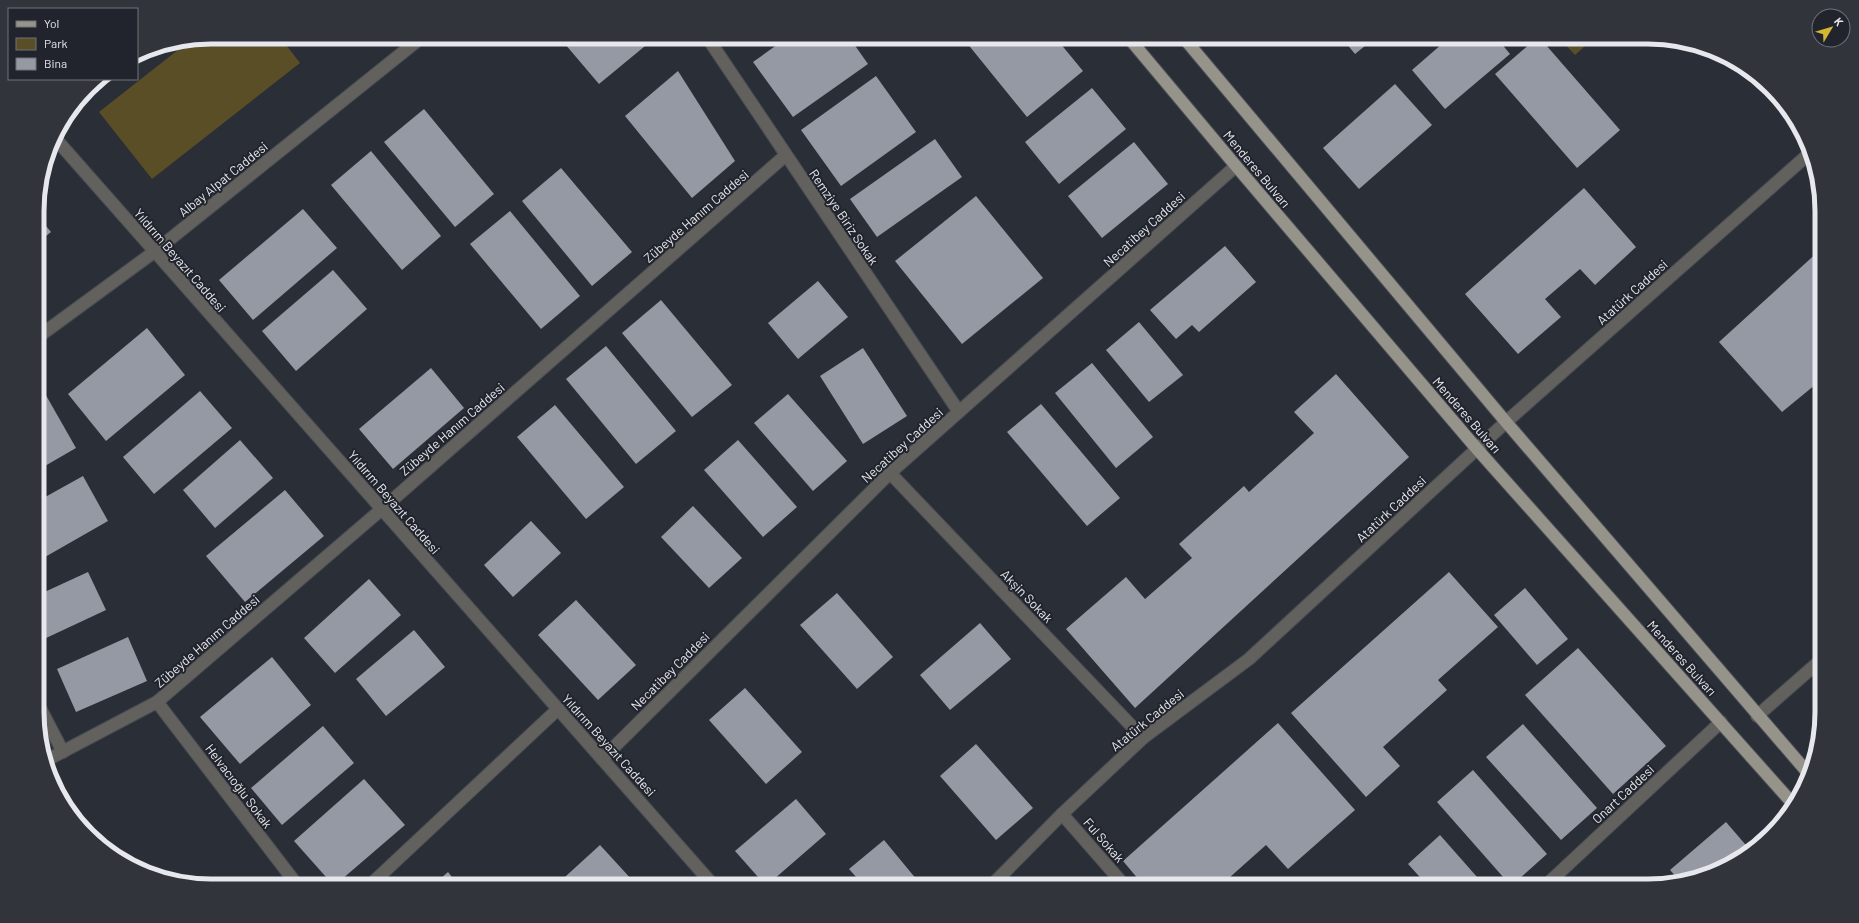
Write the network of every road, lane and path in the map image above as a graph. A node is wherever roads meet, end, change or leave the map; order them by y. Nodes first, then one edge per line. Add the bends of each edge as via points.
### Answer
1 (413, 44) edge
2 (712, 44) edge
3 (1134, 44) edge
4 (1189, 44) edge
5 (59, 143) edge
6 (786, 155) junction
7 (1806, 157) edge
8 (1236, 166) junction
9 (154, 252) junction
10 (44, 332) edge
11 (959, 412) junction
12 (1506, 422) junction
13 (1477, 449) junction
14 (890, 473) junction
15 (382, 509) junction
16 (1815, 665) edge
17 (157, 702) junction
18 (558, 709) junction
19 (44, 716) edge
20 (1757, 716) junction
21 (1720, 722) junction
22 (1143, 738) junction
23 (63, 752) junction
24 (51, 758) edge
25 (602, 758) junction
26 (1805, 769) edge
27 (1790, 801) edge
28 (1062, 814) junction
29 (293, 879) edge
30 (376, 879) edge
31 (708, 879) edge
32 (997, 879) edge
33 (1119, 879) edge
34 (1552, 879) edge

1 - 9 street, Albay Alpat Caddesi
2 - 6 street, Remziye Biriz Sokak
3 - 8 main road, Menderes Bulvarı
4 - 12 main road, Menderes Bulvarı
5 - 9 street, Yıldırım Beyazıt Caddesi
6 - 11 street, Remziye Biriz Sokak
6 - 15 street, Zübeyde Hanım Caddesi
7 - 12 street, Atatürk Caddesi
8 - 11 street, Necatibey Caddesi
8 - 13 main road, Menderes Bulvarı
9 - 10 street, Albay Alpat Caddesi
9 - 15 street, Yıldırım Beyazıt Caddesi
11 - 14 street, Necatibey Caddesi
12 - 13 street, Atatürk Caddesi
12 - 20 main road, Menderes Bulvarı
13 - 21 main road, Menderes Bulvarı
13 - 22 street, Atatürk Caddesi via 1249,659
14 - 22 street, Akşin Sokak
14 - 25 street, Necatibey Caddesi
15 - 17 street, Zübeyde Hanım Caddesi
15 - 18 street, Yıldırım Beyazıt Caddesi
16 - 20 street
17 - 23 street, Zübeyde Hanım Caddesi
17 - 29 street, Helvacıoğlu Sokak
18 - 25 street, Yıldırım Beyazıt Caddesi
18 - 30 street
19 - 23 street
20 - 26 main road, Menderes Bulvarı
21 - 27 main road, Menderes Bulvarı
21 - 34 street, Onart Caddesi
22 - 28 street, Atatürk Caddesi
23 - 24 street, Zübeyde Hanım Caddesi
25 - 31 street, Yıldırım Beyazıt Caddesi
28 - 32 street, Atatürk Caddesi
28 - 33 street, Ful Sokak

